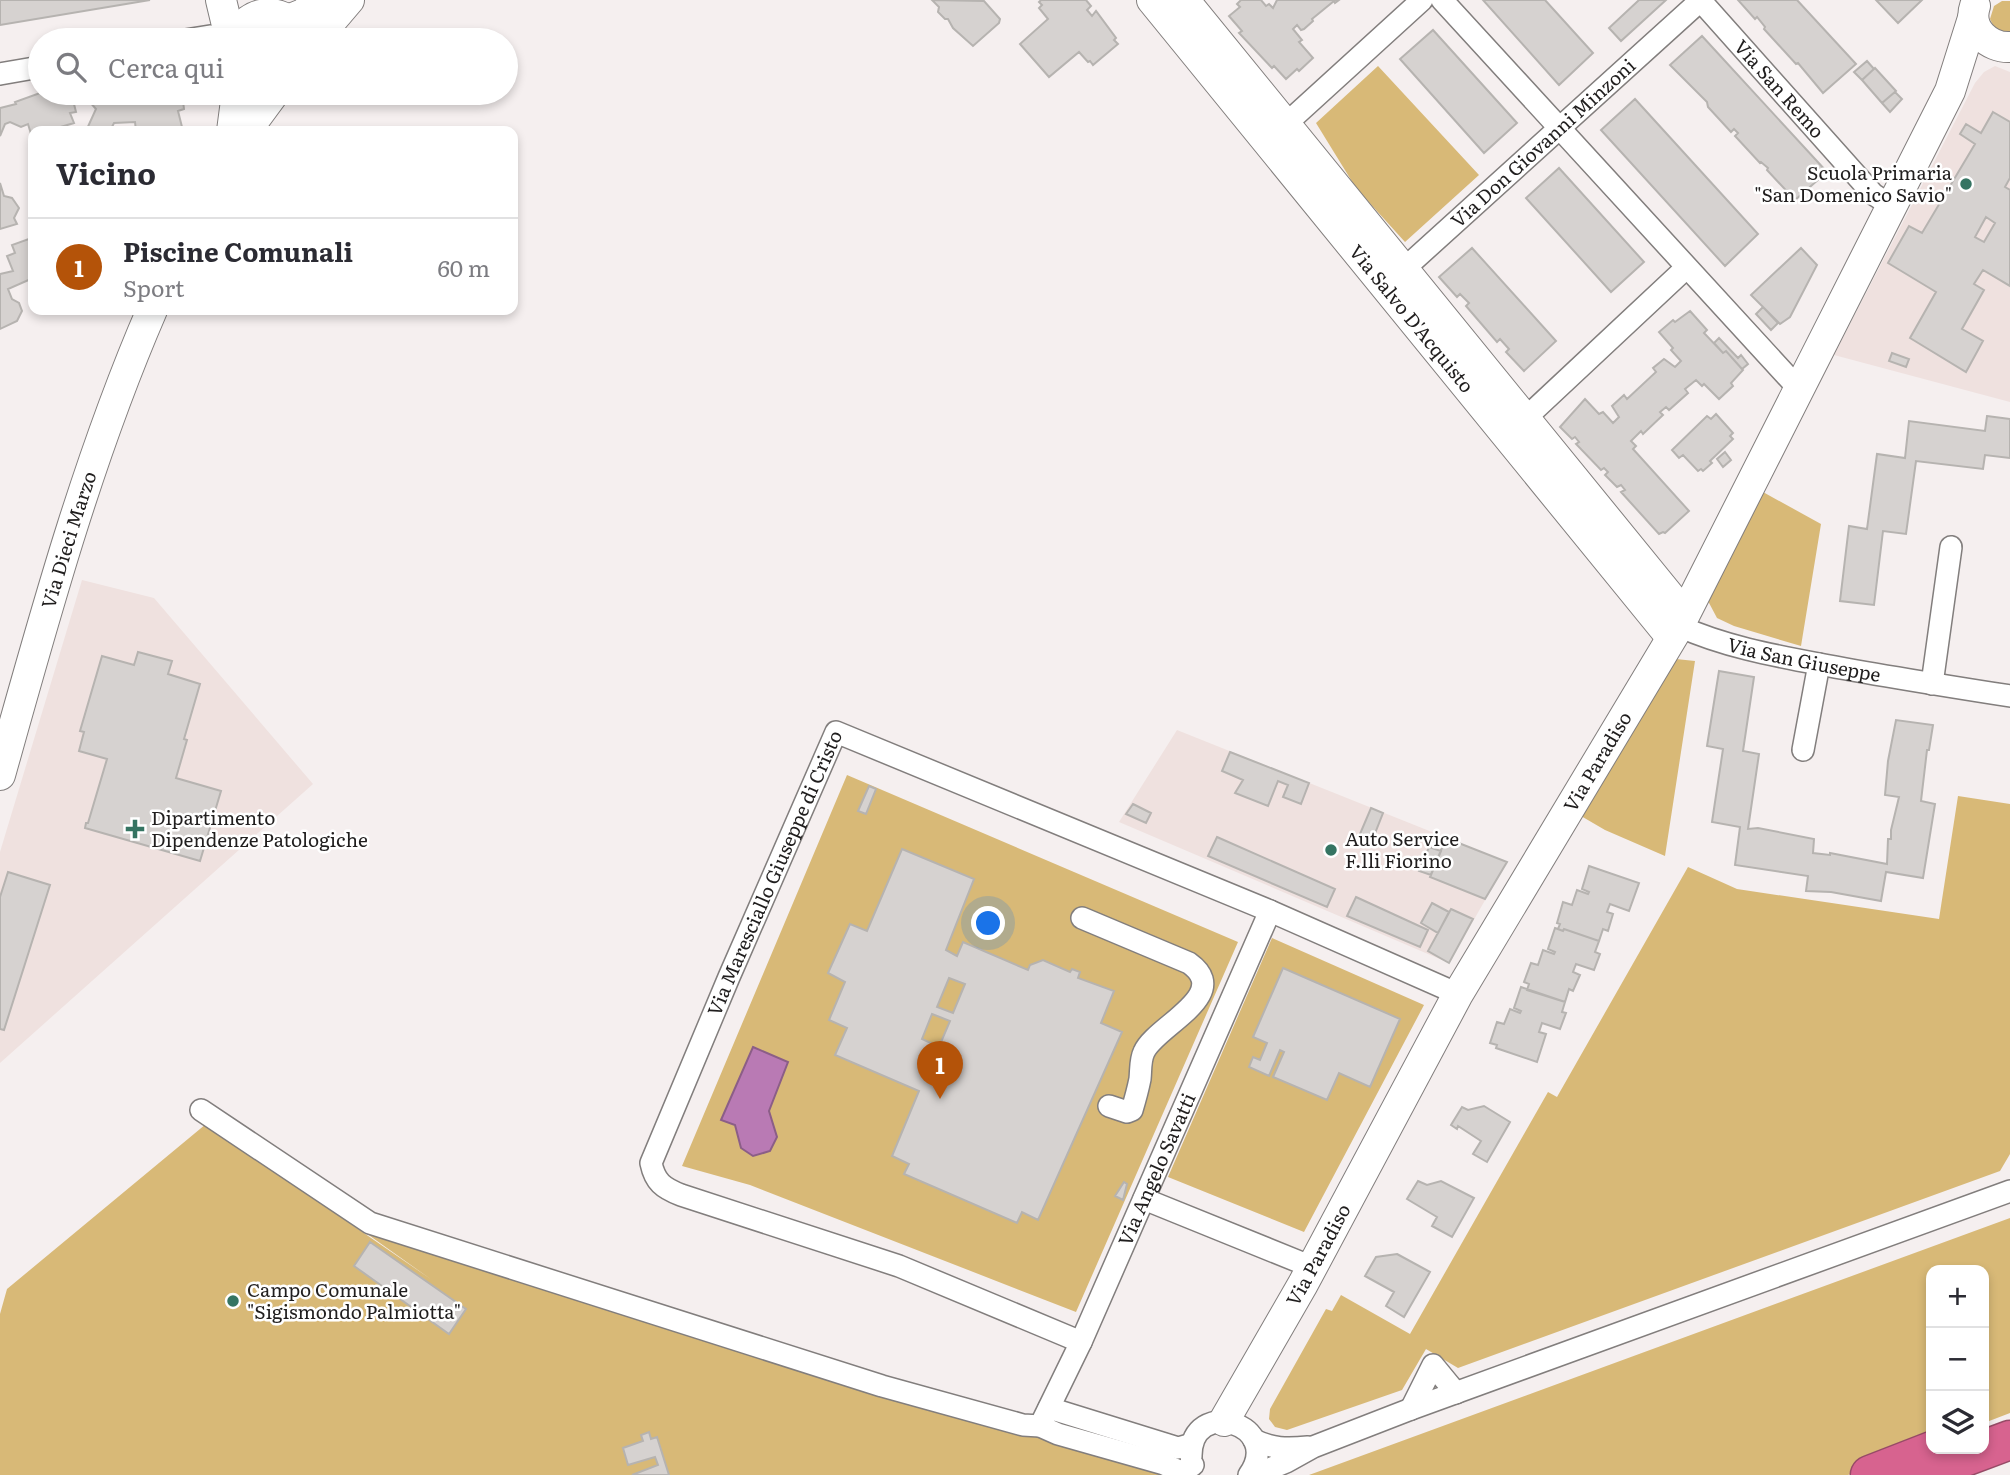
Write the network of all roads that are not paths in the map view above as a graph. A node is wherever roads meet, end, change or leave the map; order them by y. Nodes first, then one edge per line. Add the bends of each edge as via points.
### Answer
1 (221, 0) edge
2 (320, 0) edge
3 (349, 0) edge
4 (1152, 0) edge
5 (1422, 0) edge
6 (1442, 0) edge
7 (1700, 0) edge
8 (1972, 8) edge
9 (1188, 9) edge
10 (278, 18) edge
11 (231, 28) edge
12 (242, 28) edge
13 (325, 28) edge
14 (2005, 48) edge
15 (28, 68) edge
16 (0, 74) edge
17 (1950, 91) junction
18 (235, 105) edge
19 (265, 105) edge
20 (233, 126) edge
21 (250, 126) edge
22 (1560, 126) junction
23 (1276, 133) junction
24 (1890, 205) junction
25 (1686, 268) junction
26 (1395, 278) junction
27 (150, 315) edge
28 (1798, 388) junction
29 (1516, 426) junction
30 (1951, 547) dead end
31 (1678, 626) junction
32 (1819, 664) junction
33 (1932, 684) junction
34 (2010, 696) edge
35 (1803, 750) dead end
36 (0, 775) edge
37 (1270, 911) junction
38 (1082, 918) dead end
39 (1458, 994) junction
40 (1109, 1106) dead end
41 (201, 1110) dead end
42 (2009, 1190) edge
43 (1144, 1199) junction
44 (1312, 1267) junction
45 (1081, 1342) junction
46 (1456, 1393) junction
47 (1411, 1409) junction
48 (1045, 1417) junction
49 (2010, 1420) edge
50 (1224, 1421) junction
51 (1989, 1429) edge
52 (1254, 1440) junction
53 (2010, 1440) edge
54 (1313, 1447) junction
55 (1926, 1453) edge
56 (1193, 1465) edge
57 (1252, 1475) edge
58 (1870, 1475) edge
59 (1916, 1475) edge

1 - 11 street
2 - 10 street via 303,14
3 - 13 street
4 - 9 street, Via Salvo D'Acquisto
5 - 23 street
6 - 22 street
7 - 22 street, Via Don Giovanni Minzoni
7 - 24 street, Via San Remo via 1873,194
8 - 14 street via 1978,31
8 - 17 street, Via Paradiso
9 - 23 street, Via Salvo D'Acquisto
10 - 12 street via 252,19
14 - 17 street, Via Paradiso via 1973,61
15 - 16 street
17 - 24 street, Via Paradiso
18 - 20 street
19 - 21 street
22 - 25 street
22 - 26 street, Via Don Giovanni Minzoni
23 - 26 street, Via Salvo D'Acquisto
24 - 28 street, Via Paradiso
25 - 28 street
25 - 29 street
26 - 29 street, Via Salvo D'Acquisto
27 - 36 street, Via Dieci Marzo via 78,507
28 - 31 street, Via Paradiso
29 - 31 street, Via Salvo D'Acquisto
30 - 33 street
31 - 32 street, Via San Giuseppe via 1728,645
31 - 39 street, Via Paradiso
32 - 33 street, Via San Giuseppe
32 - 35 street
33 - 34 street, Via San Giuseppe
37 - 39 street, Via Maresciallo Giuseppe di Cristo
37 - 43 street, Via Angelo Savatti
37 - 45 street, Via Maresciallo Giuseppe di Cristo via 836,732 729,976 651,1163 655,1179 681,1195 899,1266
38 - 40 street via 1189,963 1202,979 1202,991 1190,1009 1143,1053 1132,1110
39 - 44 street, Via Paradiso
41 - 48 street via 370,1223 882,1386 1023,1425
42 - 46 street
43 - 44 street
43 - 45 street, Via Angelo Savatti
44 - 50 street, Via Paradiso
45 - 48 street, Via Angelo Savatti
46 - 47 street
46 - 47 street via 1433,1365
47 - 54 street
48 - 56 street via 1058,1434 1181,1472
49 - 51 highway
50 - 52 street via 1241,1426
50 - 56 street via 1204,1427
52 - 54 street via 1284,1449
52 - 57 street via 1257,1460
53 - 59 highway
54 - 57 street
55 - 58 highway

